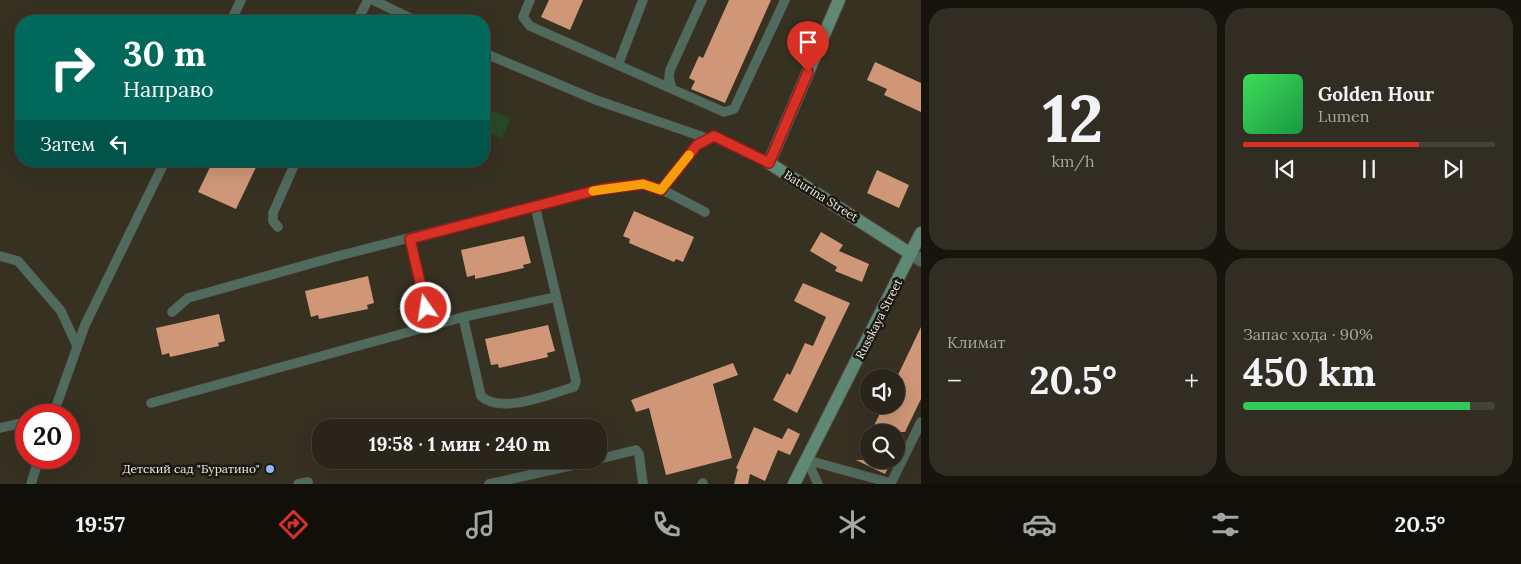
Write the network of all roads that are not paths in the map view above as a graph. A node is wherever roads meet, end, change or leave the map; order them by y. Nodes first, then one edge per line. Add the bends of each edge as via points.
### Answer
1 (242, 0) edge
2 (368, 0) edge
3 (373, 0) edge
4 (530, 0) edge
5 (644, 0) edge
6 (702, 0) edge
7 (784, 0) edge
8 (839, 0) edge
9 (234, 15) edge
10 (361, 15) edge
11 (404, 15) edge
12 (490, 56) edge
13 (618, 65) junction
14 (672, 89) junction
15 (708, 139) junction
16 (769, 163) junction
17 (162, 167) edge
18 (293, 167) edge
19 (661, 190) junction
20 (534, 206) junction
21 (705, 212) dead end
22 (278, 226) dead end
23 (921, 233) edge
24 (410, 239) junction
25 (0, 256) edge
26 (916, 257) edge
27 (556, 297) junction
28 (172, 312) dead end
29 (463, 317) junction
30 (430, 324) junction
31 (78, 346) junction
32 (151, 403) dead end
33 (57, 404) edge
34 (921, 422) edge
35 (15, 425) edge
36 (0, 428) edge
37 (607, 458) edge
38 (807, 460) junction
39 (36, 469) edge
40 (557, 469) edge
41 (31, 484) edge
42 (298, 484) edge
43 (308, 484) edge
44 (489, 484) edge
45 (643, 484) edge
46 (794, 484) edge
47 (818, 484) edge

1 - 9 lane
2 - 10 lane
3 - 11 lane
4 - 13 lane via 523,17 530,26
5 - 13 lane
6 - 14 lane via 670,70
7 - 14 lane via 734,109 724,112
8 - 16 street
12 - 15 lane via 596,100
13 - 14 lane
15 - 16 lane via 714,136
15 - 19 lane via 697,145
16 - 26 street, Baturina Street
17 - 31 lane via 85,325
18 - 22 lane via 274,213
19 - 20 lane via 643,184 601,189
19 - 21 lane
20 - 24 lane
20 - 27 lane
23 - 26 street, Russkaya Street
24 - 28 lane via 188,298
24 - 30 lane
25 - 31 lane via 18,261 61,311
26 - 38 street, Russkaya Street
27 - 29 lane
27 - 29 lane via 576,381 574,387 508,404 487,402 481,396
29 - 30 lane
30 - 32 lane
31 - 33 lane
34 - 38 lane via 891,483
35 - 36 lane
37 - 45 lane via 636,450
38 - 46 street, Russkaya Street
38 - 47 lane
39 - 41 lane
40 - 44 lane
42 - 43 lane

